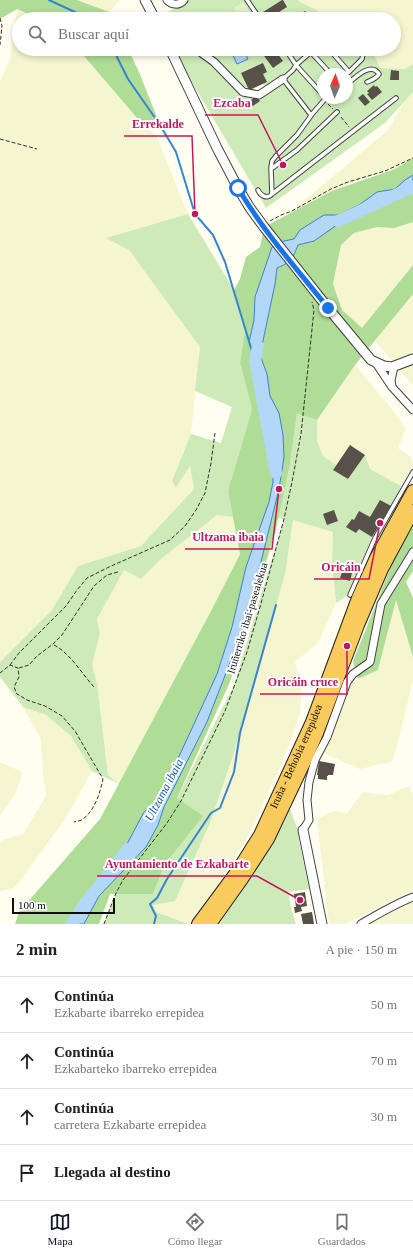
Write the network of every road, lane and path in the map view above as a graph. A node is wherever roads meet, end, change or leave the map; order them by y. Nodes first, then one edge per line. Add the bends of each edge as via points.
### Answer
1 (145, 0) edge
2 (167, 0) edge
3 (184, 0) edge
4 (247, 0) edge
5 (151, 12) edge
6 (255, 12) edge
7 (0, 18) edge
8 (0, 45) edge
9 (176, 56) edge
10 (206, 56) edge
11 (290, 56) edge
12 (304, 56) edge
13 (314, 56) edge
14 (334, 56) edge
15 (363, 56) edge
16 (296, 65) junction
17 (325, 68) edge
18 (343, 68) edge
19 (352, 68) edge
20 (283, 79) junction
21 (353, 80) edge
22 (367, 82) dead end
23 (317, 88) edge
24 (396, 98) dead end
25 (321, 104) edge
26 (330, 104) edge
27 (337, 112) junction
28 (311, 115) junction
29 (353, 132) junction
30 (0, 139) edge
31 (37, 149) dead end
32 (413, 158) edge
33 (271, 169) junction
34 (258, 190) dead end
35 (272, 194) junction
36 (264, 227) junction
37 (310, 285) junction
38 (413, 359) edge
39 (376, 363) junction
40 (394, 366) junction
41 (392, 387) junction
42 (413, 410) edge
43 (215, 432) dead end
44 (413, 472) edge
45 (413, 491) edge
46 (413, 511) edge
47 (413, 552) edge
48 (118, 572) dead end
49 (350, 595) dead end
50 (53, 644) junction
51 (10, 665) junction
52 (18, 668) junction
53 (0, 673) edge
54 (94, 687) dead end
55 (74, 822) dead end
56 (303, 830) joint
57 (413, 897) edge
58 (104, 924) edge
59 (198, 924) edge
60 (210, 924) edge
61 (322, 924) edge
62 (361, 924) edge

1 - 5 street
2 - 3 street via 171,4 179,4
4 - 6 lane
7 - 8 path
9 - 36 street via 217,148 238,188
10 - 20 street via 243,92 259,95
11 - 16 lane
12 - 16 lane
13 - 17 lane
14 - 18 lane
15 - 19 lane
16 - 20 lane
16 - 23 lane
20 - 28 lane
21 - 22 lane via 366,70 373,69 378,74 377,77
24 - 29 lane
25 - 28 lane
26 - 27 path
27 - 29 path
27 - 33 lane via 297,150
28 - 33 lane via 297,135 272,161
29 - 35 lane
30 - 31 path
32 - 36 path via 385,171 331,189 270,221
33 - 35 lane
34 - 35 lane via 266,197
36 - 37 street
37 - 39 street via 363,352
37 - 58 path, Iruñerriko ibai-pasealekua via 314,310 301,434 284,519 247,652 225,711 181,801 123,880
38 - 40 street
39 - 40 street
39 - 41 street
40 - 41 street
41 - 42 street
43 - 51 path via 205,494 184,526 170,540 87,578 66,606
44 - 49 lane via 372,544
45 - 59 highway, Iruña - Behobia errepidea via 358,598 312,722 260,835
46 - 60 highway, Iruña - Behobia errepidea via 382,569 317,733 271,832
47 - 56 street via 381,604 370,662 347,682 327,737 315,760 307,800 309,820
48 - 50 path via 107,575 94,586 62,635
50 - 52 path via 29,665
50 - 54 path via 64,652
51 - 52 path
51 - 53 path
52 - 55 path via 19,677 14,687 17,694 62,716 75,731 103,779 99,796 90,812 82,820
56 - 61 street
57 - 62 street via 399,902

